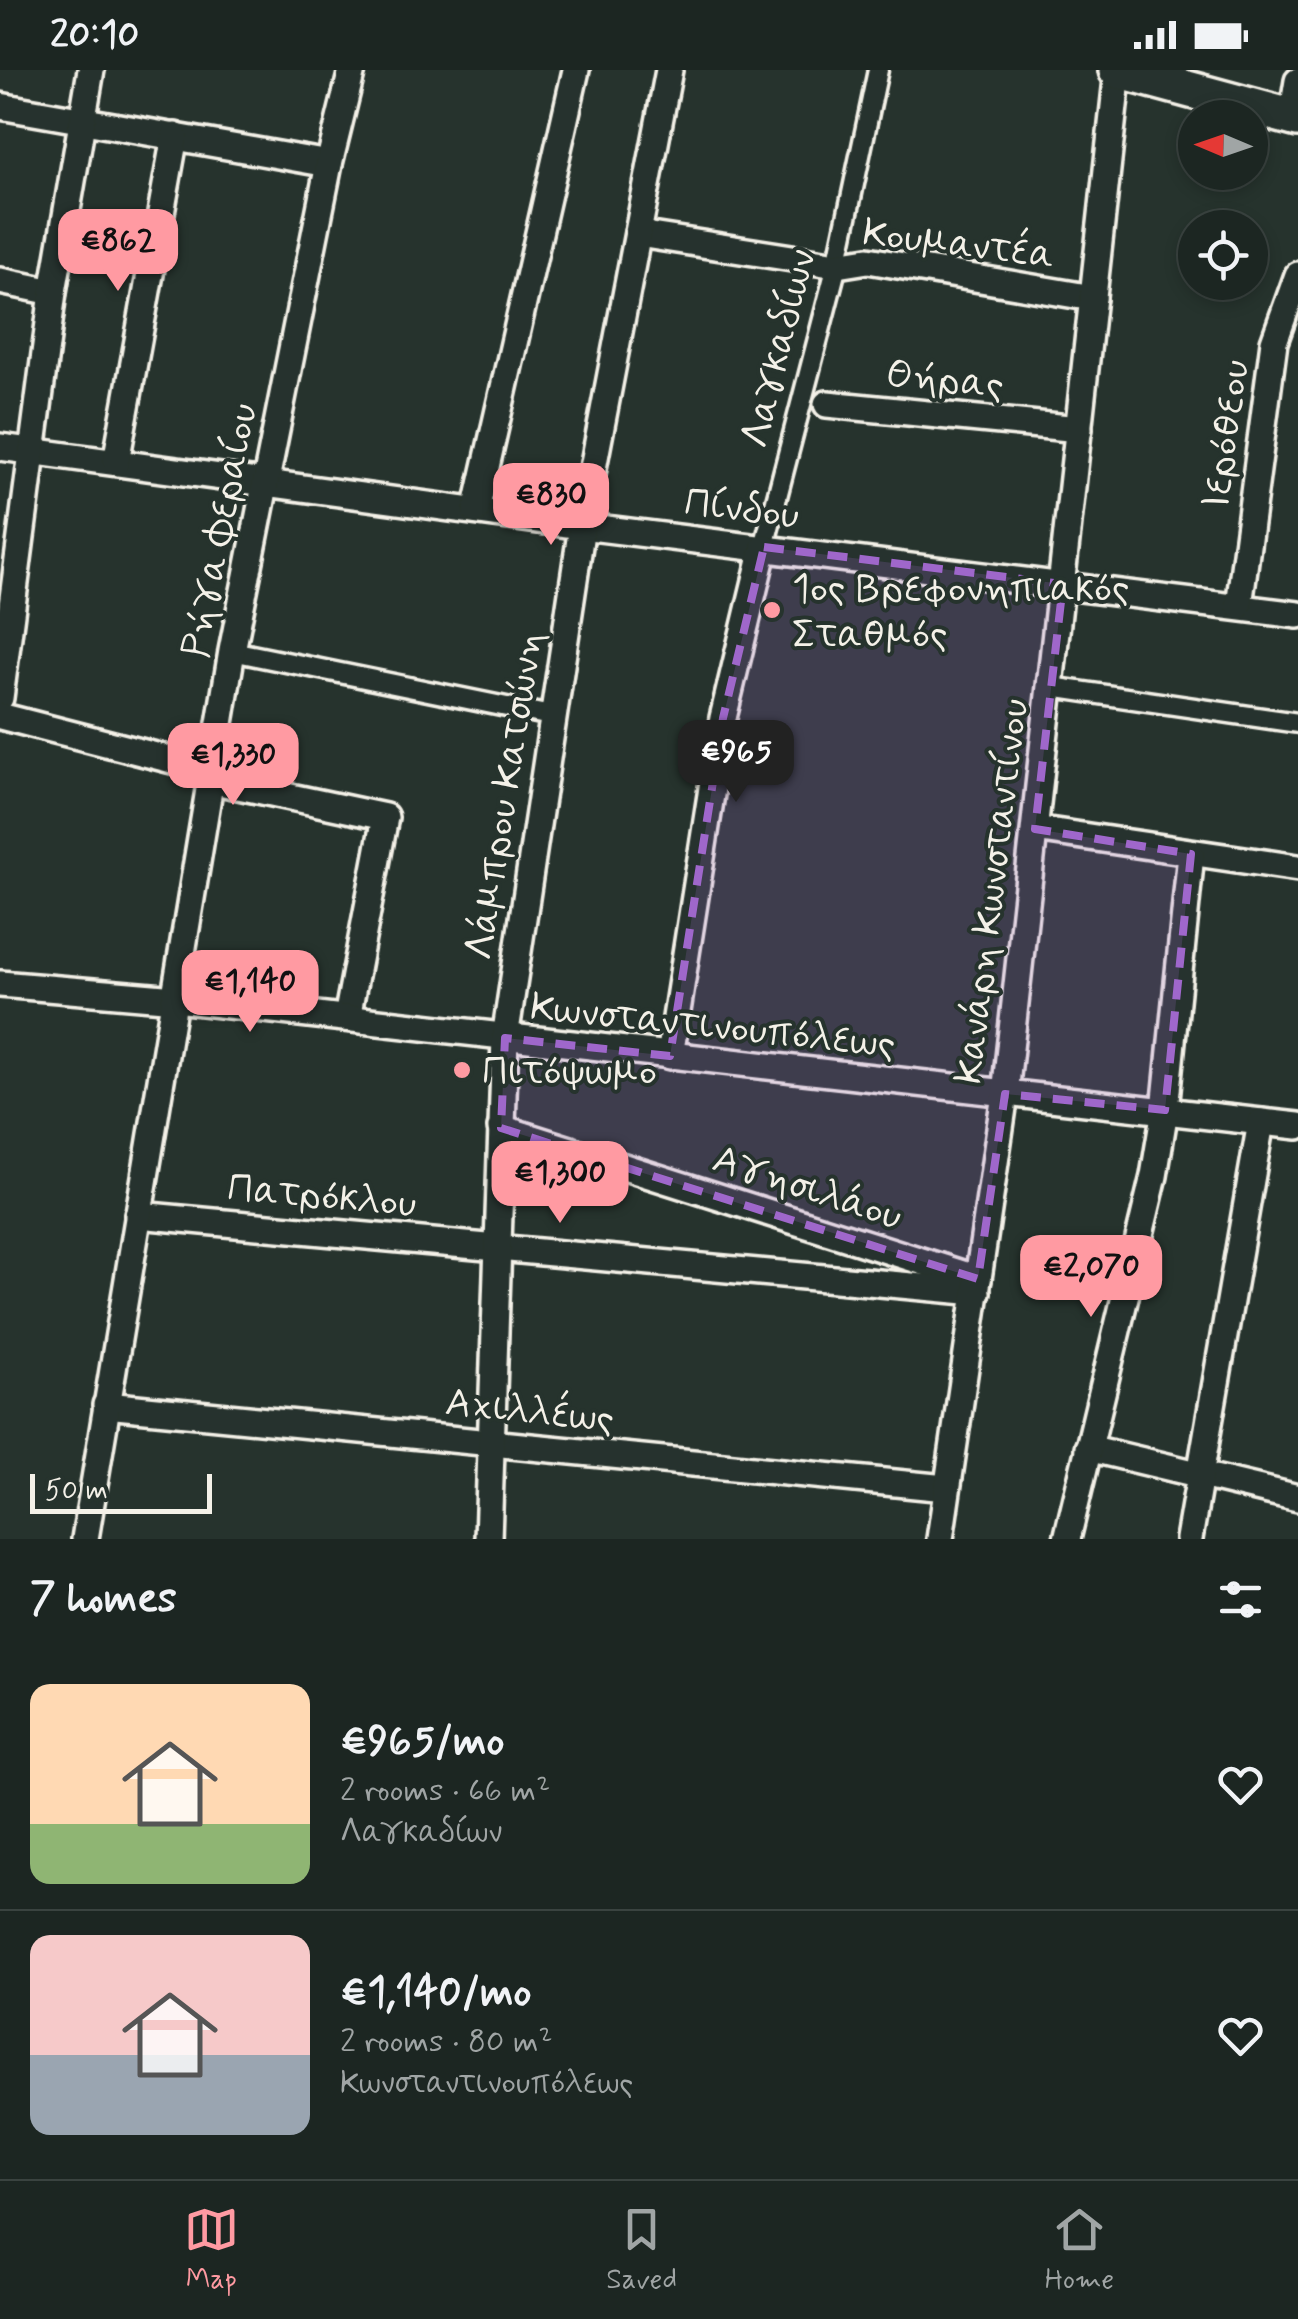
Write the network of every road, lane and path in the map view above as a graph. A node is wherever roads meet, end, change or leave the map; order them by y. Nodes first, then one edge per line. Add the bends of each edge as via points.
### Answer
1 (91, 70) edge
2 (352, 70) edge
3 (576, 70) edge
4 (669, 70) edge
5 (878, 70) edge
6 (1118, 70) edge
7 (1298, 82) edge
8 (0, 106) edge
9 (1295, 118) edge
10 (81, 120) junction
11 (175, 136) junction
12 (330, 164) junction
13 (638, 234) junction
14 (837, 266) junction
15 (1298, 275) edge
16 (0, 281) edge
17 (53, 292) junction
18 (1093, 298) junction
19 (816, 403) junction
20 (1079, 428) junction
21 (0, 447) edge
22 (31, 451) junction
23 (116, 462) junction
24 (265, 481) junction
25 (476, 511) junction
26 (582, 526) junction
27 (764, 547) junction
28 (1063, 584) junction
29 (1239, 606) junction
30 (1298, 615) edge
31 (232, 651) junction
32 (1051, 687) junction
33 (0, 698) edge
34 (0, 716) edge
35 (551, 716) junction
36 (1298, 723) edge
37 (211, 775) junction
38 (1035, 829) junction
39 (1192, 854) junction
40 (1298, 868) edge
41 (0, 984) edge
42 (176, 999) junction
43 (347, 1018) junction
44 (505, 1038) junction
45 (670, 1056) junction
46 (1005, 1094) junction
47 (1164, 1110) junction
48 (1262, 1122) junction
49 (1298, 1126) edge
50 (501, 1128) junction
51 (138, 1216) junction
52 (496, 1248) junction
53 (978, 1286) junction
54 (106, 1404) junction
55 (490, 1443) junction
56 (1088, 1448) junction
57 (1199, 1476) junction
58 (946, 1488) junction
59 (1298, 1498) edge
60 (85, 1539) edge
61 (488, 1539) edge
62 (940, 1539) edge
63 (1067, 1539) edge
64 (1190, 1539) edge

1 - 10 street
2 - 12 street, Ρήγα Φεραίου
3 - 25 street
4 - 13 street, Λάμπρου Κατσώνη
5 - 14 street, Λαγκαδίων
6 - 9 main road
6 - 18 street, Κανάρη Κωνσταντίνου
7 - 9 street
8 - 10 street
10 - 11 street
10 - 17 street
11 - 12 street
11 - 23 street
12 - 24 street, Ρήγα Φεραίου
13 - 14 street, Κουμαντέα
13 - 26 street, Λάμπρου Κατσώνη
14 - 18 street, Κουμαντέα via 868,260
14 - 19 street, Λαγκαδίων
15 - 29 street, Ιερόθεου via 1274,342
16 - 17 street
17 - 22 street
18 - 20 street, Κανάρη Κωνσταντίνου
19 - 20 street, Θήρας
19 - 27 street, Λαγκαδίων
20 - 28 street, Κανάρη Κωνσταντίνου
21 - 22 street, Πίνδου
22 - 23 street, Πίνδου
22 - 33 street
23 - 24 street, Πίνδου
24 - 25 street, Πίνδου
24 - 31 street, Ρήγα Φεραίου
25 - 26 street, Πίνδου
26 - 27 street, Πίνδου
26 - 35 street, Λάμπρου Κατσώνη
27 - 28 street, Πίνδου
27 - 45 street, Λαγκαδίων via 723,718
28 - 29 street, Πίνδου
28 - 32 street, Κανάρη Κωνσταντίνου
29 - 30 street, Πίνδου
31 - 35 street
31 - 37 street, Ρήγα Φεραίου
32 - 36 street
32 - 38 street, Κανάρη Κωνσταντίνου
34 - 37 street
35 - 44 street, Λάμπρου Κατσώνη
37 - 42 street, Ρήγα Φεραίου
37 - 43 street via 384,817
38 - 39 street
38 - 46 street, Κανάρη Κωνσταντίνου
39 - 40 street
39 - 47 street
41 - 42 street, Κωνσταντινουπόλεως
42 - 43 street, Κωνσταντινουπόλεως
42 - 51 street, Ρήγα Φεραίου
43 - 44 street, Κωνσταντινουπόλεως
44 - 45 street, Κωνσταντινουπόλεως
44 - 50 street, Λάμπρου Κατσώνη
45 - 46 street, Κωνσταντινουπόλεως
46 - 47 street, Κωνσταντινουπόλεως
46 - 53 street, Κανάρη Κωνσταντίνου
47 - 48 street, Κωνσταντινουπόλεως
47 - 56 street
48 - 49 street, Κωνσταντινουπόλεως
48 - 57 street
50 - 52 street, Λάμπρου Κατσώνη
50 - 53 street, Αγησιλάου
51 - 52 street, Πατρόκλου
51 - 54 street, Ρήγα Φεραίου
52 - 53 street, Πατρόκλου
52 - 55 street, Λάμπρου Κατσώνη
53 - 58 street, Κανάρη Κωνσταντίνου
54 - 55 street, Αχιλλέως
54 - 60 street, Ρήγα Φεραίου
55 - 58 street, Αχιλλέως
55 - 61 street, Λάμπρου Κατσώνη
56 - 57 street
56 - 63 street
57 - 59 street
57 - 64 street
58 - 62 street, Κανάρη Κωνσταντίνου

